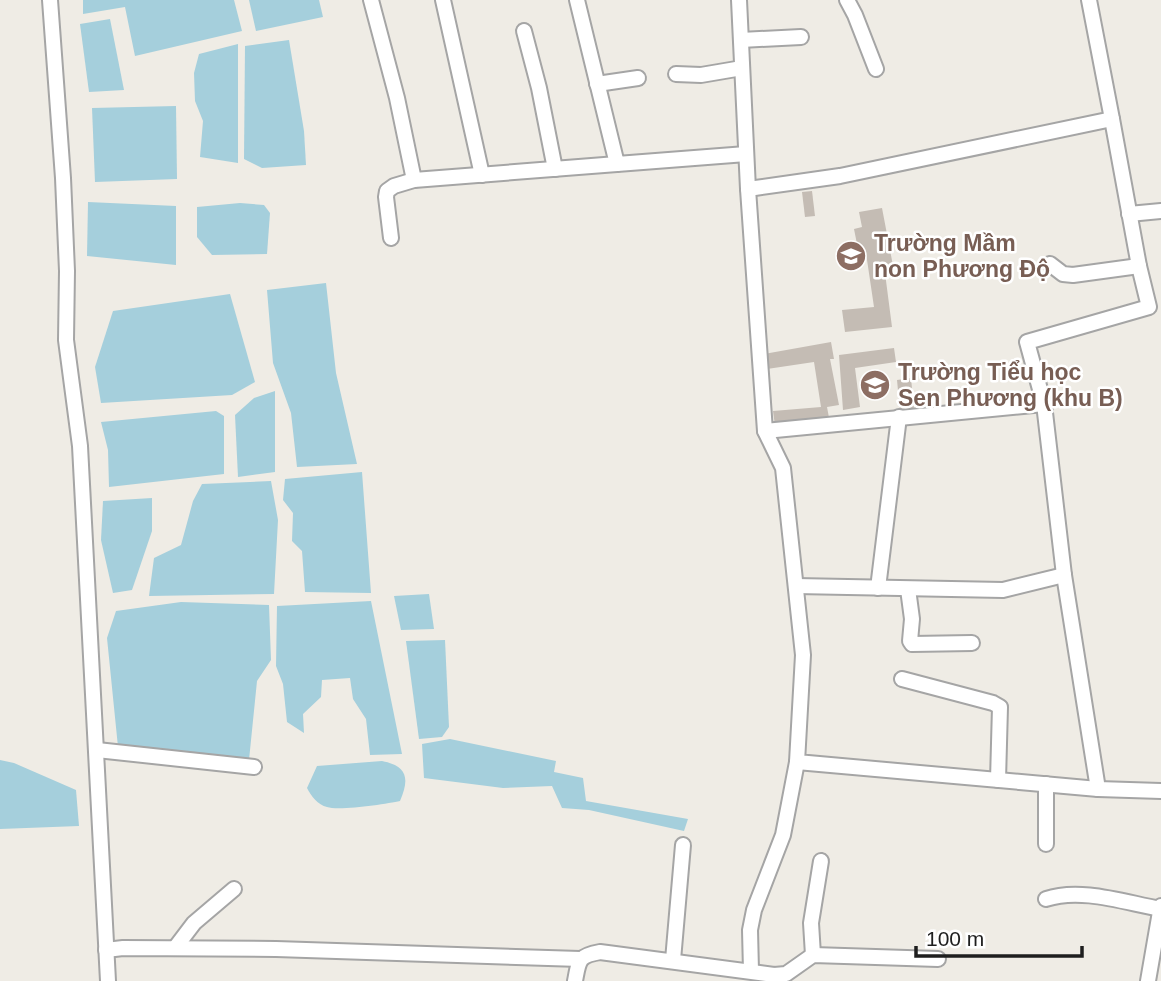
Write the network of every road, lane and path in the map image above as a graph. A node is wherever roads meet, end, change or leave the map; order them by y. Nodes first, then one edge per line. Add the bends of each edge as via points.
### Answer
1 (50, 0) edge
2 (372, 0) edge
3 (443, 0) edge
4 (577, 0) edge
5 (739, 0) edge
6 (847, 0) edge
7 (1089, 0) edge
8 (524, 31) dead end
9 (801, 37) dead end
10 (741, 40) junction
11 (742, 68) junction
12 (876, 69) dead end
13 (676, 74) dead end
14 (638, 78) dead end
15 (597, 84) junction
16 (1112, 119) junction
17 (746, 154) junction
18 (617, 164) junction
19 (555, 169) junction
20 (482, 175) junction
21 (414, 180) junction
22 (748, 189) junction
23 (1161, 211) edge
24 (1129, 214) junction
25 (391, 238) dead end
26 (1050, 264) dead end
27 (1139, 266) junction
28 (1044, 404) junction
29 (899, 417) junction
30 (765, 430) junction
31 (1064, 575) junction
32 (796, 586) junction
33 (878, 588) junction
34 (908, 589) junction
35 (972, 643) dead end
36 (902, 680) dead end
37 (97, 750) junction
38 (797, 762) junction
39 (254, 767) dead end
40 (998, 780) junction
41 (1045, 784) junction
42 (1098, 789) junction
43 (1161, 791) edge
44 (683, 845) dead end
45 (1046, 845) dead end
46 (821, 861) dead end
47 (234, 889) dead end
48 (1046, 898) dead end
49 (1161, 908) edge
50 (176, 948) junction
51 (106, 950) junction
52 (813, 955) junction
53 (580, 959) junction
54 (938, 959) dead end
55 (673, 960) junction
56 (751, 971) junction
57 (782, 978) edge
58 (108, 981) edge
59 (575, 981) edge
60 (1147, 981) edge

1 - 37 street via 63,178 66,340 79,446
2 - 21 street
3 - 20 street
4 - 15 street
5 - 10 street
6 - 12 street
7 - 16 street
8 - 19 street
9 - 10 street
10 - 11 street
11 - 13 street
11 - 17 street
14 - 15 street
15 - 18 street
16 - 22 street via 840,176
16 - 24 street
17 - 18 street
17 - 22 street
18 - 19 street
19 - 20 street
20 - 21 street
21 - 25 street via 387,191
22 - 30 street
23 - 24 street
24 - 27 street
26 - 27 street via 1073,275
27 - 28 street via 1149,307 1027,342
28 - 29 street
28 - 31 street
29 - 30 street
29 - 33 street
30 - 32 street via 783,468
31 - 34 street via 1003,590
31 - 42 street
32 - 33 street
32 - 38 street via 803,655
33 - 34 street
34 - 35 street via 912,644
36 - 40 street via 1000,707
37 - 39 street
37 - 51 street
38 - 40 street
38 - 56 street via 783,835 754,910
40 - 41 street
41 - 42 street
41 - 45 street
42 - 43 street
44 - 55 street
46 - 52 street via 811,923
47 - 50 street via 194,923
48 - 49 street via 1073,895
49 - 60 street
50 - 51 street
50 - 53 street
51 - 58 street
52 - 54 street
52 - 57 street
53 - 55 street via 600,952
53 - 59 street
55 - 56 street
56 - 57 street

